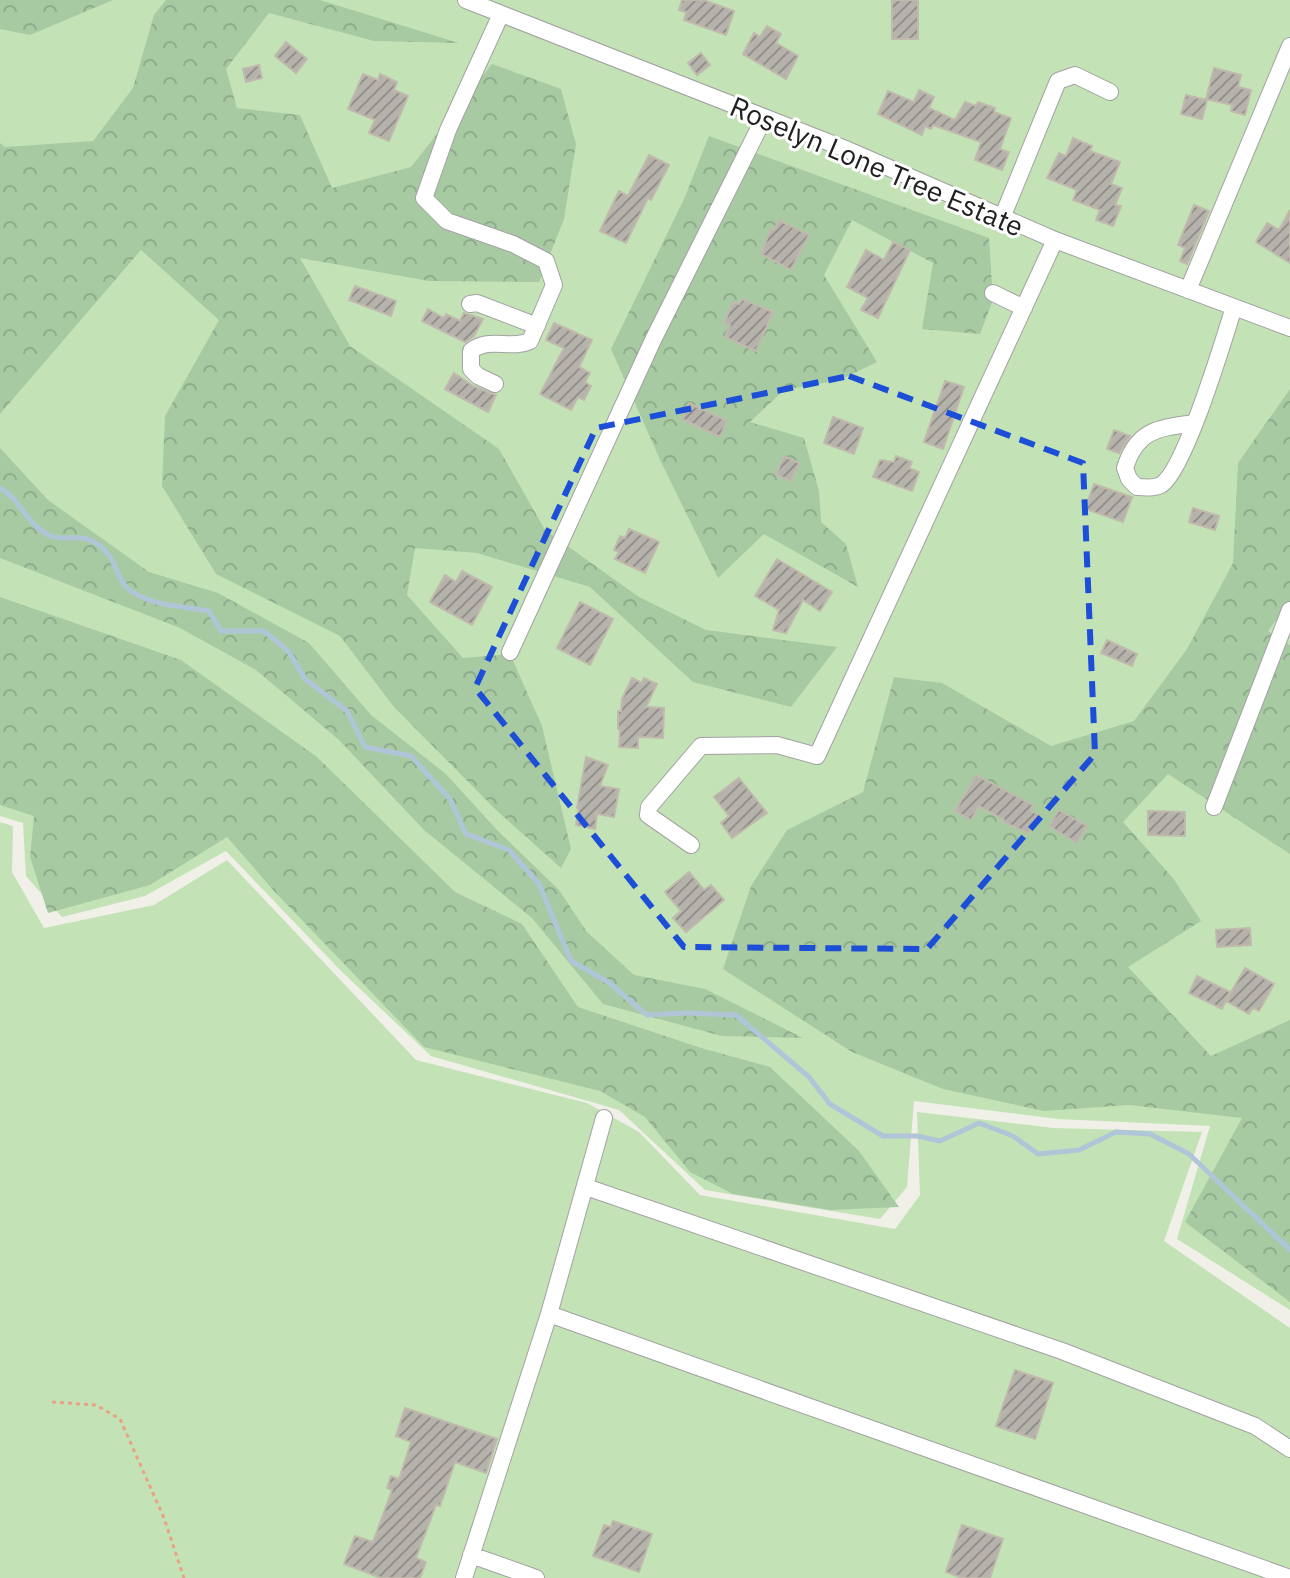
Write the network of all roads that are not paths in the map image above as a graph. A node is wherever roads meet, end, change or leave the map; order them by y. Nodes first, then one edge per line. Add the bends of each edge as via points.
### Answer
1 (471, 1) edge
2 (501, 14) junction
3 (1290, 46) edge
4 (1110, 92) dead end
5 (764, 118) junction
6 (1002, 218) junction
7 (1055, 240) junction
8 (1188, 290) junction
9 (993, 293) dead end
10 (470, 304) dead end
11 (1234, 307) junction
12 (1024, 308) junction
13 (537, 326) junction
14 (1290, 328) edge
15 (495, 384) dead end
16 (1195, 423) junction
17 (1290, 610) edge
18 (510, 652) dead end
19 (1214, 807) dead end
20 (691, 845) dead end
21 (604, 1118) dead end
22 (586, 1187) junction
23 (549, 1314) junction
24 (1290, 1449) edge
25 (471, 1555) junction
26 (464, 1578) edge
27 (536, 1578) edge
28 (1290, 1578) edge

1 - 2 street, Roselyn Lone Tree Estate
2 - 5 street, Roselyn Lone Tree Estate
2 - 13 street via 448,130 424,198 447,221 546,261 554,285
3 - 8 street
4 - 6 street via 1075,75 1058,81
5 - 6 street, Roselyn Lone Tree Estate
5 - 18 street via 653,340
6 - 7 street, Roselyn Lone Tree Estate
7 - 8 street, Roselyn Lone Tree Estate
7 - 12 street
8 - 11 street, Roselyn Lone Tree Estate
9 - 12 street
10 - 13 street
11 - 14 street, Roselyn Lone Tree Estate
11 - 16 street
12 - 20 street via 817,756 777,745 701,746 649,807 648,815
13 - 15 street via 526,343 485,343 471,351 471,369
16 - 16 street via 1159,486 1137,487 1129,479 1128,456 1145,434
17 - 19 street
21 - 22 street
22 - 23 street
22 - 24 street via 1062,1351 1255,1426
23 - 25 street
23 - 28 street
25 - 26 street
25 - 27 street

